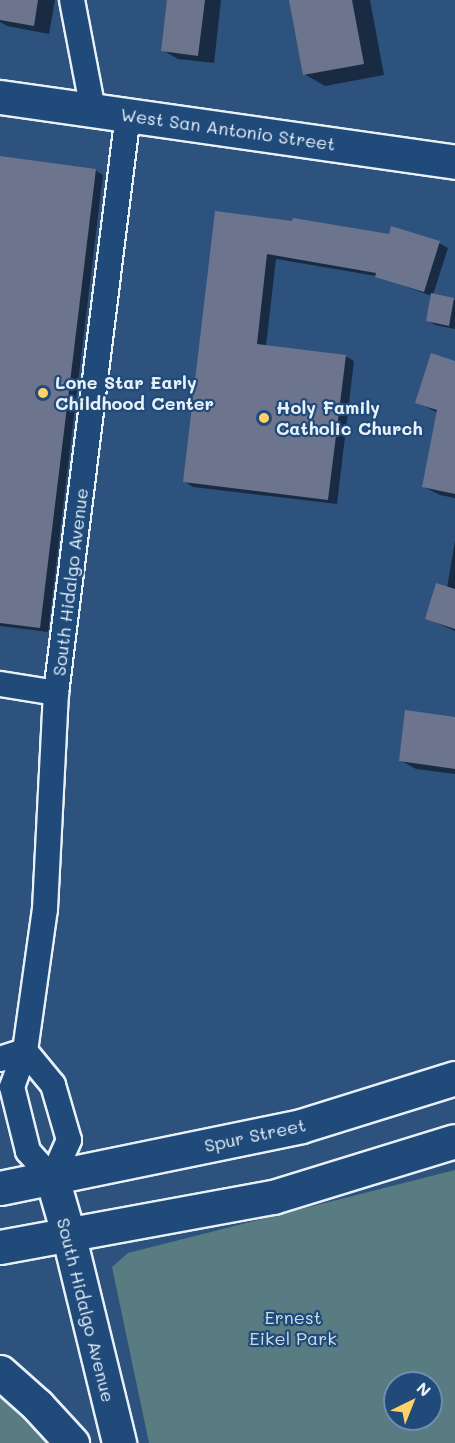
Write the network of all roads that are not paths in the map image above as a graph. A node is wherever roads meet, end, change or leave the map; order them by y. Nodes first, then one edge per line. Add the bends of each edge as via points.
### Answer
1 (72, 0) edge
2 (0, 97) edge
3 (93, 110) junction
4 (128, 114) junction
5 (455, 162) edge
6 (0, 684) edge
7 (56, 693) junction
8 (25, 1051) junction
9 (0, 1059) edge
10 (455, 1078) edge
11 (455, 1141) edge
12 (51, 1178) junction
13 (0, 1188) edge
14 (68, 1233) junction
15 (0, 1247) edge
16 (0, 1372) edge
17 (72, 1443) edge
18 (119, 1443) edge

1 - 3 street
2 - 3 main road, West San Antonio Street
3 - 4 main road, West San Antonio Street
4 - 5 main road, West San Antonio Street
4 - 7 street, South Hidalgo Avenue
6 - 7 street
7 - 8 street, South Hidalgo Avenue via 45,909
8 - 9 street
8 - 12 street, South Hidalgo Avenue via 12,1087 28,1151
8 - 12 street via 53,1085 69,1140
10 - 12 main road, Spur Street via 301,1126
11 - 14 main road via 273,1197
12 - 13 main road, Spur Street
12 - 14 main road, South Hidalgo Avenue
14 - 15 main road
14 - 18 main road, South Hidalgo Avenue
16 - 17 main road

